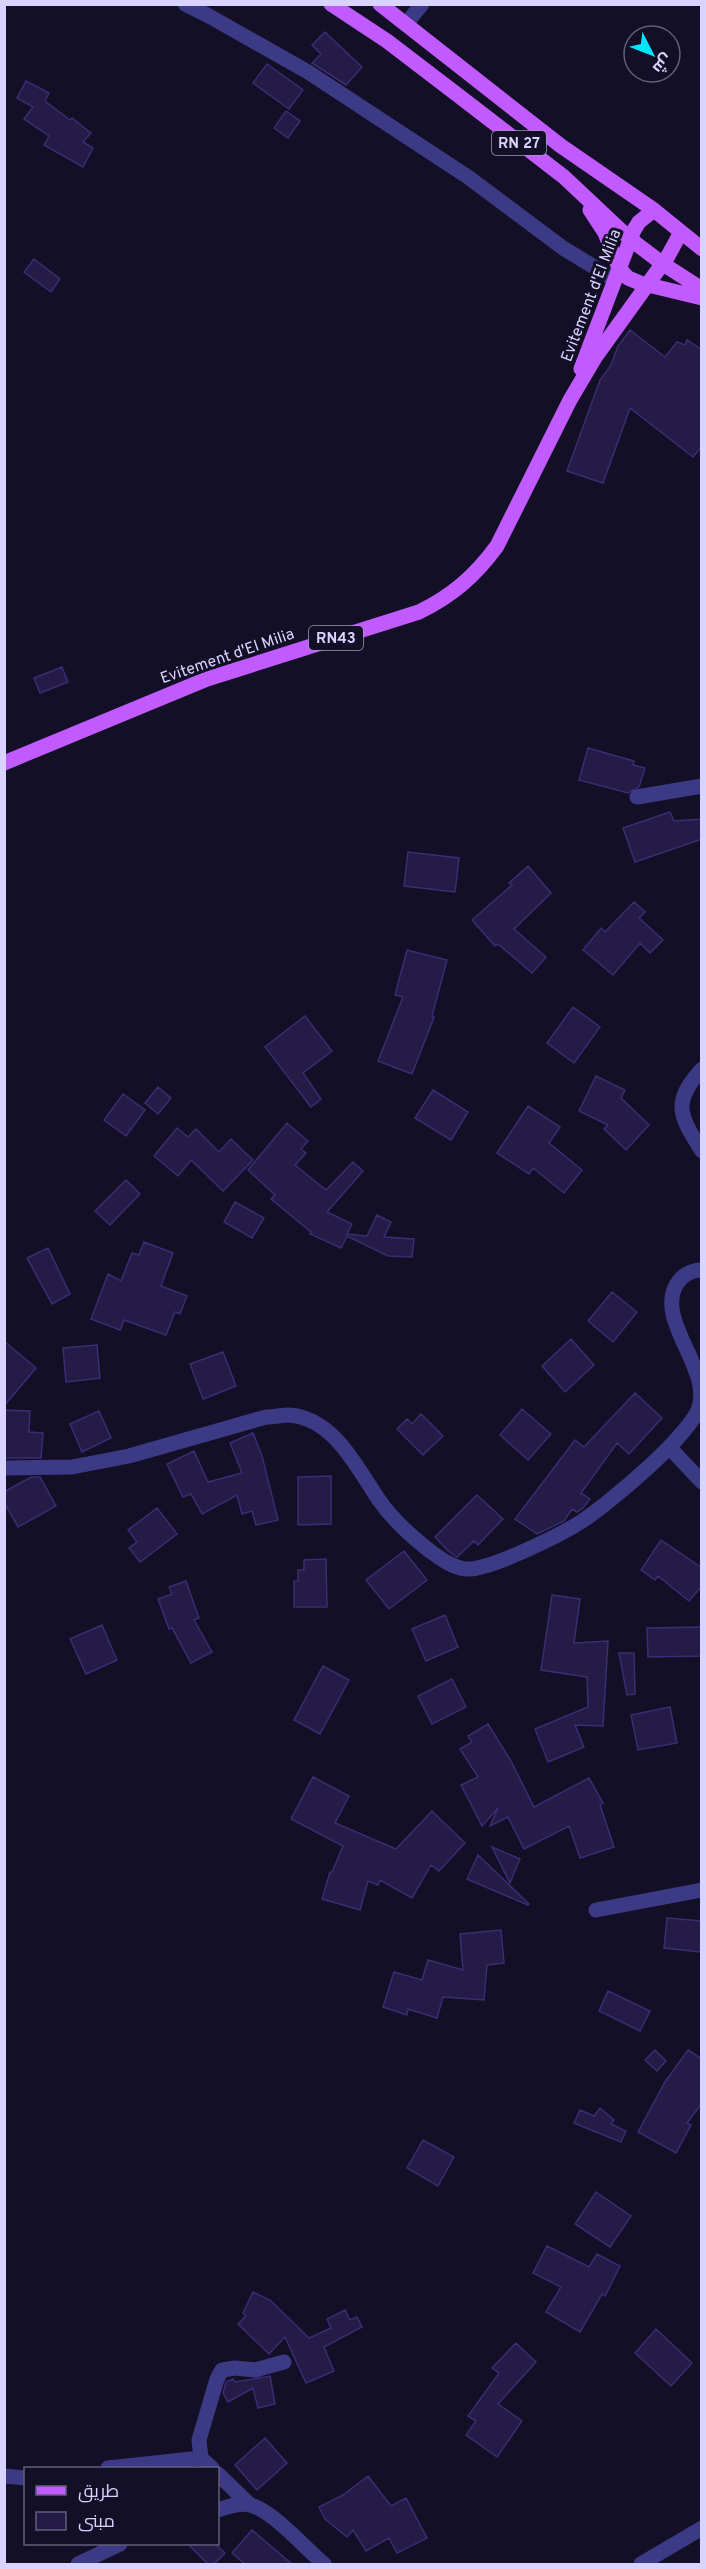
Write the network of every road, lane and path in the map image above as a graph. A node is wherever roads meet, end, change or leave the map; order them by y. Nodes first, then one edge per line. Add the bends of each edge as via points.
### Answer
1 (184, 4) edge
2 (331, 4) edge
3 (380, 4) edge
4 (422, 4) edge
5 (406, 24) junction
6 (564, 177) junction
7 (654, 210) junction
8 (681, 232) junction
9 (630, 239) junction
10 (702, 249) edge
11 (663, 264) junction
12 (617, 274) junction
13 (647, 285) junction
14 (702, 289) edge
15 (702, 298) edge
16 (570, 400) junction
17 (4, 763) edge
18 (702, 786) edge
19 (637, 797) dead end
20 (702, 1069) edge
21 (702, 1151) edge
22 (702, 1270) edge
23 (669, 1447) junction
24 (4, 1468) edge
25 (702, 1482) edge
26 (702, 1890) edge
27 (596, 1910) dead end
28 (284, 2362) dead end
29 (207, 2463) edge
30 (141, 2467) edge
31 (219, 2475) edge
32 (4, 2476) edge
33 (24, 2478) edge
34 (250, 2505) junction
35 (219, 2510) edge
36 (702, 2528) edge
37 (118, 2545) edge
38 (78, 2565) edge
39 (324, 2565) edge
40 (640, 2565) edge

1 - 12 street via 308,72 468,177 563,248
2 - 6 main road, RN 27 via 387,41
3 - 5 main road, RN 27
4 - 5 street
5 - 7 main road, RN 27 via 561,146
6 - 9 main road, RN 27
6 - 12 main road via 598,222
7 - 8 main road, RN 27
7 - 9 main road, Evitement d'El Milia / RN43 via 639,222
8 - 10 main road, RN 27
8 - 11 main road, Evitement d'El Milia / RN43
9 - 11 main road, RN 27
9 - 12 main road, Evitement d'El Milia / RN43
11 - 13 main road, Evitement d'El Milia / RN43
11 - 14 main road, RN 27
12 - 13 main road
12 - 16 main road, Evitement d'El Milia / RN43
13 - 15 main road
13 - 16 main road, Evitement d'El Milia / RN43
16 - 17 main road, Evitement d'El Milia / RN43 via 497,546 482,567 442,600 419,612 207,679
18 - 19 street
20 - 21 street via 681,1101 682,1118
22 - 23 street via 688,1272 673,1293 674,1314 696,1371 701,1401 698,1414
23 - 24 street via 576,1525 469,1570 443,1560 412,1535 379,1500 351,1457 322,1428 290,1415 266,1417 129,1456 72,1467
23 - 25 street
26 - 27 street
28 - 29 street via 255,2370 222,2370 199,2440
29 - 30 street
31 - 34 street
32 - 33 street
34 - 35 street
34 - 39 street via 279,2524
36 - 40 street
37 - 38 street

